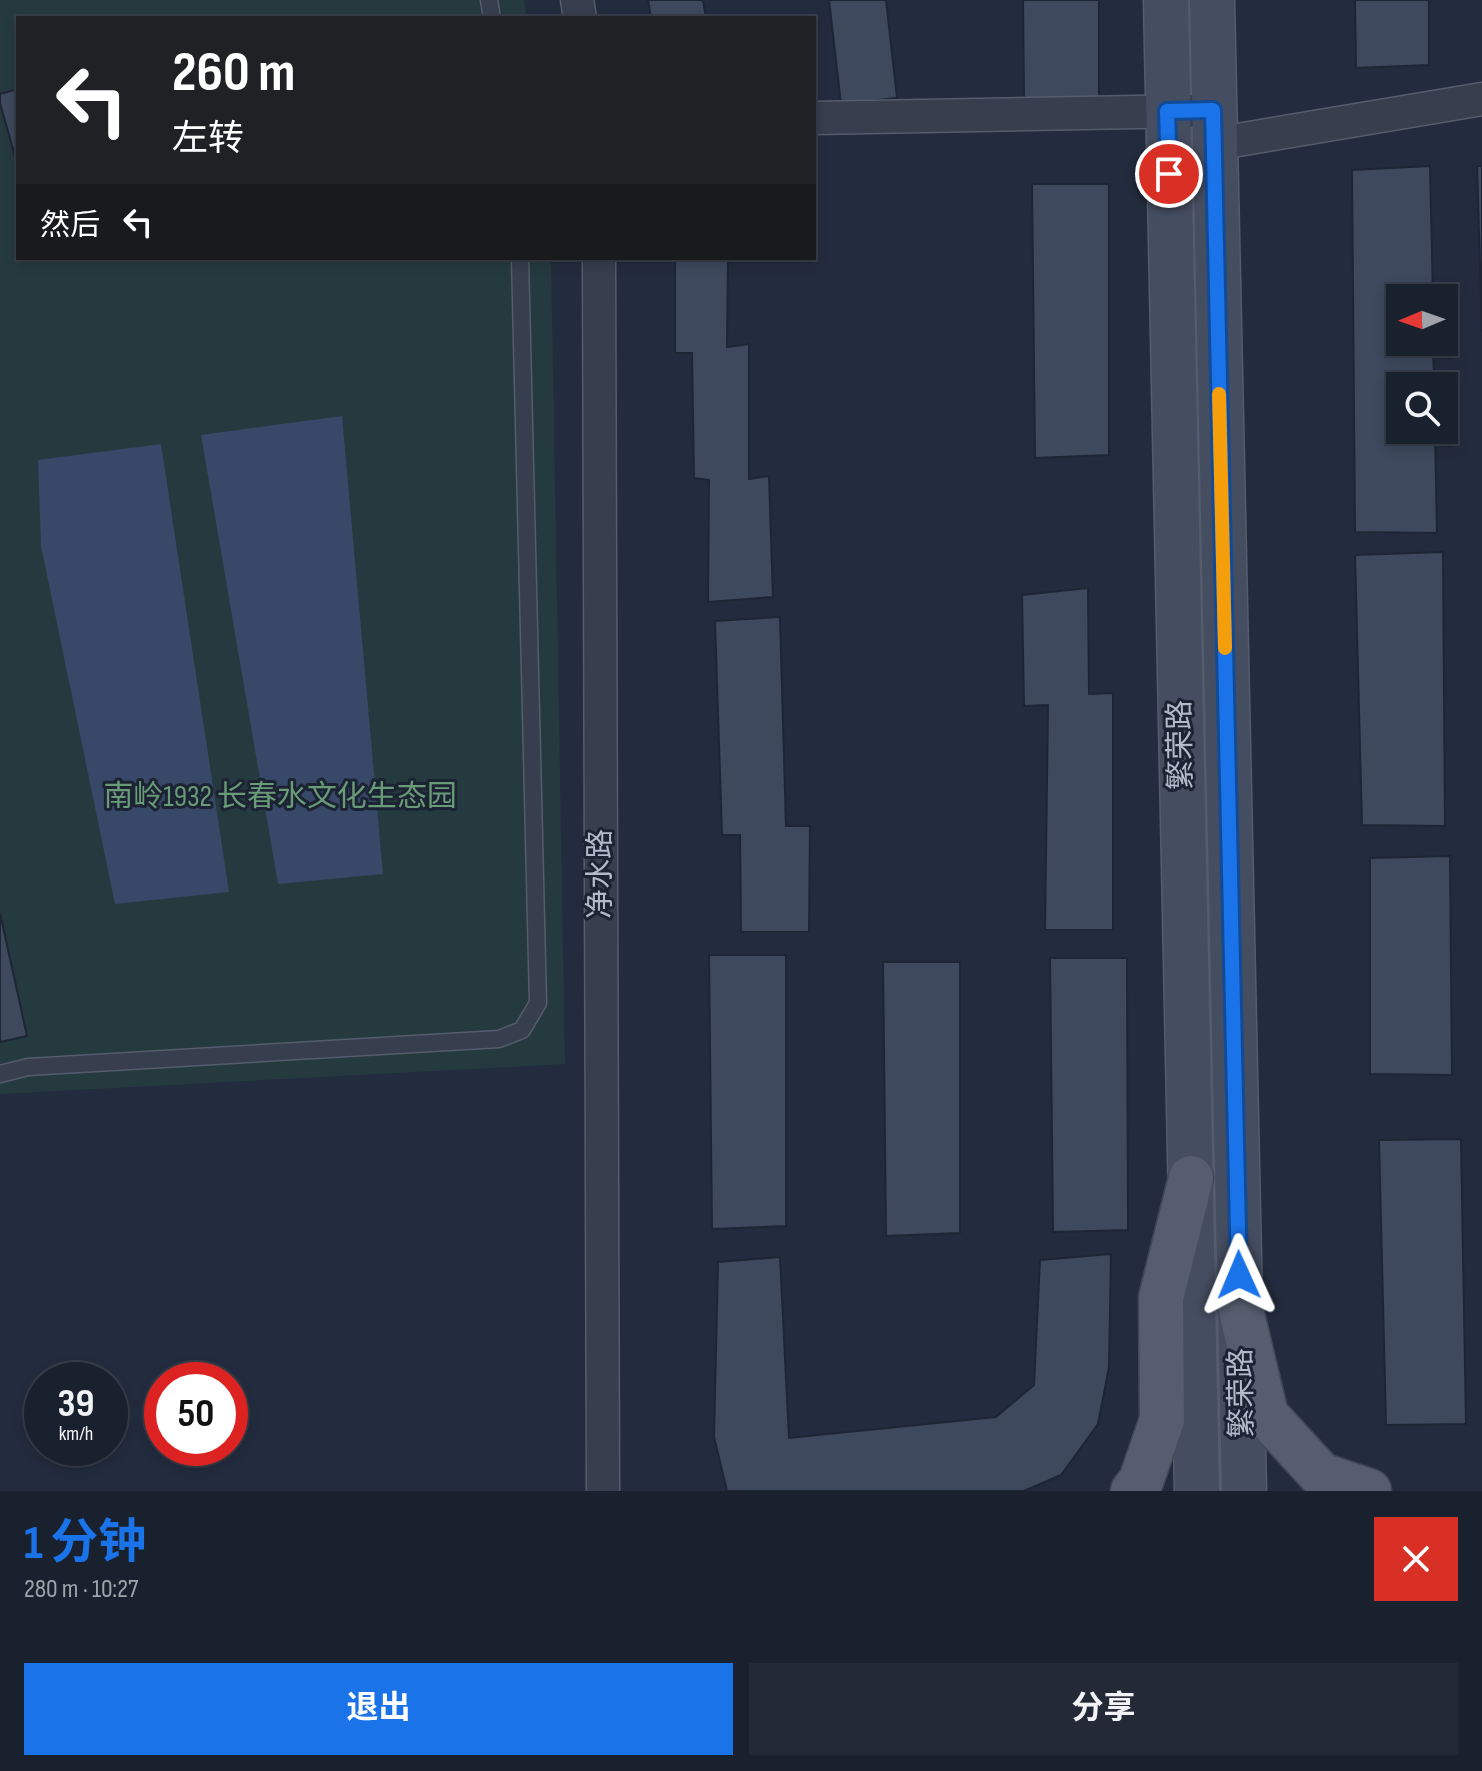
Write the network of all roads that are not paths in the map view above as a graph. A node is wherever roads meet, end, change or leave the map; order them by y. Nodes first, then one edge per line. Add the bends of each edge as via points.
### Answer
1 (1166, 0) edge
2 (1212, 0) edge
3 (1482, 99) edge
4 (1167, 111) junction
5 (816, 118) edge
6 (1214, 127) junction
7 (520, 260) edge
8 (599, 260) edge
9 (0, 1074) edge
10 (1191, 1178) junction
11 (1240, 1306) junction
12 (603, 1491) edge
13 (1133, 1491) edge
14 (1197, 1491) edge
15 (1244, 1491) edge
16 (1369, 1491) edge

1 - 4 main road, 繁荣路
2 - 6 main road, 繁荣路
3 - 6 street
4 - 5 street
4 - 6 street
4 - 10 main road, 繁荣路
6 - 11 main road, 繁荣路
7 - 9 lane via 538,1003 522,1030 499,1039 28,1067
8 - 12 street, 净水路
10 - 13 main road via 1161,1298 1162,1420
10 - 14 main road, 繁荣路
11 - 15 main road, 繁荣路
11 - 16 main road via 1266,1415 1321,1475

